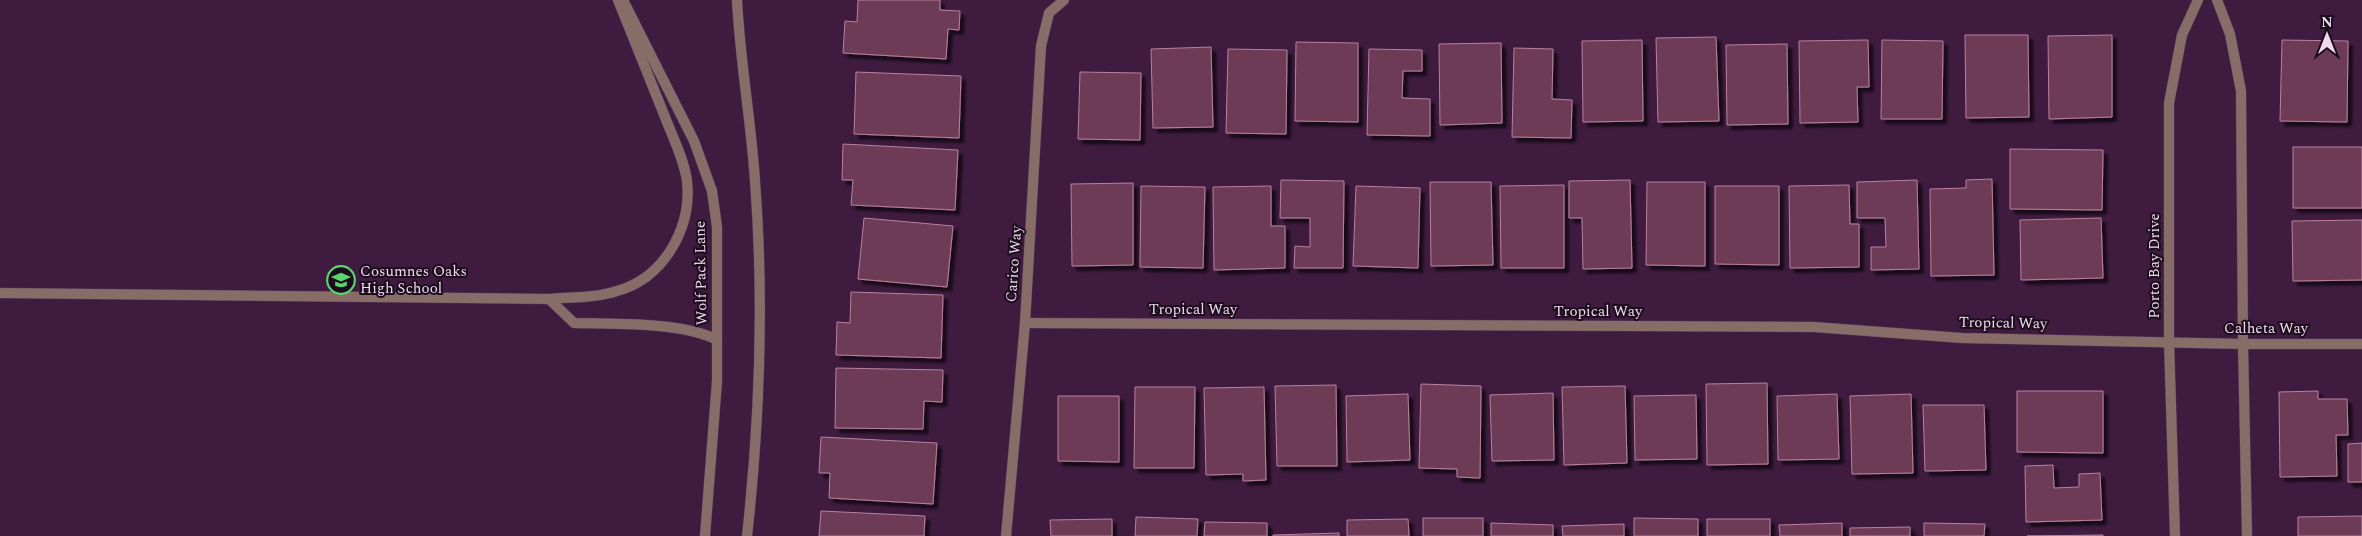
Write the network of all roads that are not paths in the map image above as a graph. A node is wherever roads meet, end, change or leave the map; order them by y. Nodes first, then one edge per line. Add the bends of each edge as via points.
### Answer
1 (618, 0) edge
2 (623, 0) edge
3 (737, 0) edge
4 (1064, 0) edge
5 (2198, 0) edge
6 (2217, 0) edge
7 (0, 293) edge
8 (549, 299) junction
9 (1026, 323) junction
10 (717, 340) junction
11 (2169, 341) junction
12 (2243, 344) junction
13 (2362, 344) edge
14 (705, 536) edge
15 (747, 536) edge
16 (1006, 536) edge
17 (2175, 536) edge
18 (2247, 536) edge

1 - 8 street via 683,163 688,200 685,218 670,252 644,278 617,292
2 - 10 street, Wolf Pack Lane via 694,141 712,191 717,227
3 - 15 street via 755,180 760,302 754,478
4 - 9 street, Carico Way via 1049,13 1041,46
5 - 11 street, Porto Bay Drive via 2182,36 2169,103
6 - 12 street via 2230,34 2241,91
7 - 8 street
8 - 10 street via 574,322 664,327 707,334
9 - 11 street, Tropical Way via 1814,327 1962,338
9 - 16 street, Carico Way
10 - 14 street, Wolf Pack Lane
11 - 12 street, Calheta Way
11 - 17 street, Porto Bay Drive
12 - 13 street, Calheta Way
12 - 18 street

